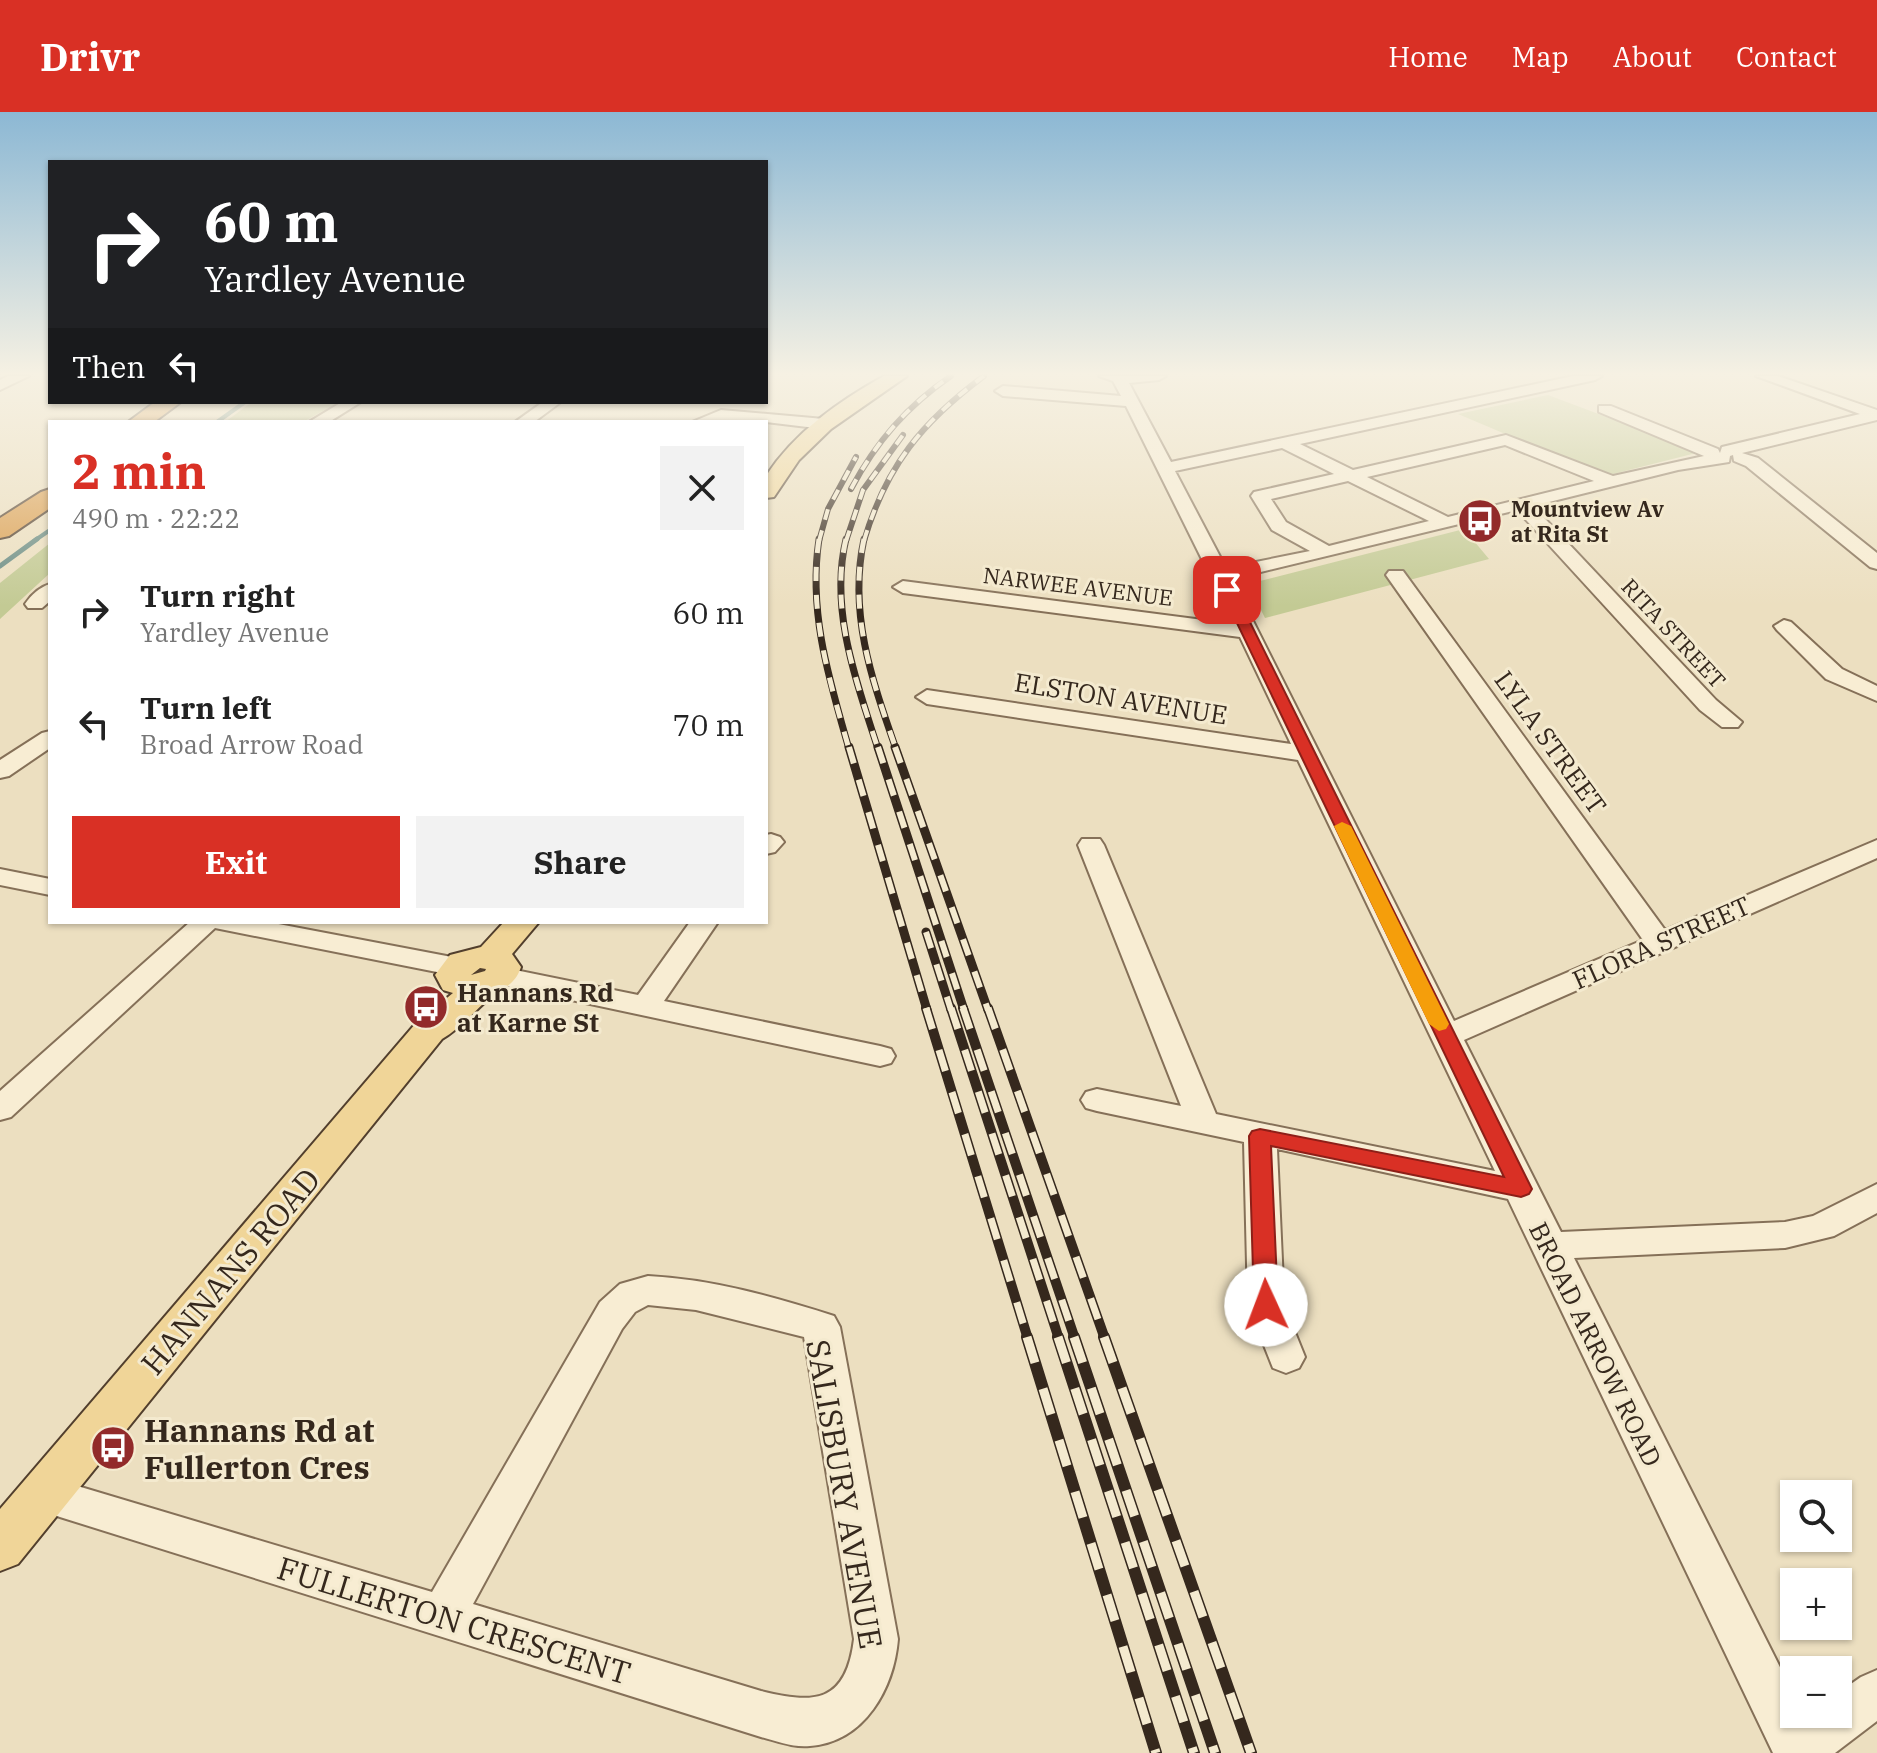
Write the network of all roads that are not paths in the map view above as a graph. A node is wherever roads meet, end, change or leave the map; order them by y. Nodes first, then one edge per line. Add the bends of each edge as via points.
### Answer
1 (795, 453) edge
2 (1158, 453) edge
3 (1239, 453) edge
4 (1304, 453) edge
5 (1448, 453) edge
6 (1538, 453) edge
7 (1726, 453) edge
8 (1735, 453) edge
9 (1730, 454) junction
10 (1166, 468) junction
11 (1348, 474) junction
12 (48, 481) edge
13 (1610, 481) junction
14 (768, 489) edge
15 (48, 498) edge
16 (1520, 503) junction
17 (0, 512) edge
18 (1445, 522) junction
19 (0, 530) edge
20 (1326, 552) junction
21 (1877, 563) edge
22 (1219, 574) junction
23 (1396, 575) dead end
24 (903, 587) dead end
25 (1784, 626) dead end
26 (1247, 632) junction
27 (1877, 694) edge
28 (927, 697) dead end
29 (1730, 722) dead end
30 (48, 739) edge
31 (1307, 754) junction
32 (0, 771) edge
33 (1091, 845) dead end
34 (1877, 848) edge
35 (0, 877) edge
36 (48, 887) edge
37 (204, 924) edge
38 (234, 924) edge
39 (520, 924) edge
40 (703, 924) edge
41 (1659, 942) junction
42 (477, 974) junction
43 (645, 1007) junction
44 (1445, 1037) junction
45 (880, 1056) dead end
46 (1097, 1100) dead end
47 (0, 1109) edge
48 (1204, 1124) junction
49 (1260, 1136) junction
50 (1521, 1189) junction
51 (1877, 1197) edge
52 (1548, 1246) junction
53 (1286, 1357) dead end
54 (44, 1494) junction
55 (0, 1547) edge
56 (442, 1617) junction
57 (1877, 1693) edge
58 (858, 1694) joint
59 (1798, 1752) edge

1 - 14 main road
2 - 10 street, BROAD ARROW ROAD
3 - 10 street
4 - 11 street
5 - 11 street
6 - 13 street
7 - 9 street
8 - 9 street
9 - 13 street
9 - 21 street
10 - 22 street, BROAD ARROW ROAD
11 - 18 street
11 - 20 street via 1260,496 1279,526
12 - 17 highway
13 - 16 street
15 - 19 highway
16 - 18 street
16 - 29 street, RITA STREET via 1708,705
18 - 20 street
20 - 22 street
22 - 26 street, BROAD ARROW ROAD
23 - 41 street, LYLA STREET
24 - 26 street, NARWEE AVENUE
25 - 27 street via 1834,674
26 - 31 street, BROAD ARROW ROAD
28 - 31 street, ELSTON AVENUE
30 - 32 street
31 - 44 street, BROAD ARROW ROAD
33 - 48 street
34 - 41 street, FLORA STREET
35 - 36 street
37 - 47 street
38 - 42 street
39 - 42 main road, HANNANS ROAD
40 - 43 street
41 - 44 street, FLORA STREET
42 - 43 street
42 - 54 main road, HANNANS ROAD via 445,1021 429,1031
43 - 45 street
44 - 50 street, BROAD ARROW ROAD
46 - 48 street
48 - 49 street
49 - 50 street
49 - 53 street via 1266,1305
50 - 52 street, BROAD ARROW ROAD
51 - 52 street via 1822,1227 1785,1235
52 - 59 street, BROAD ARROW ROAD
54 - 55 main road, HANNANS ROAD
54 - 56 street, FULLERTON CRESCENT
56 - 58 street, FULLERTON CRESCENT via 788,1721 830,1719
56 - 58 street, SALISBURY AVENUE via 615,1310 633,1293 679,1292 821,1327 876,1639 876,1659
57 - 59 street

